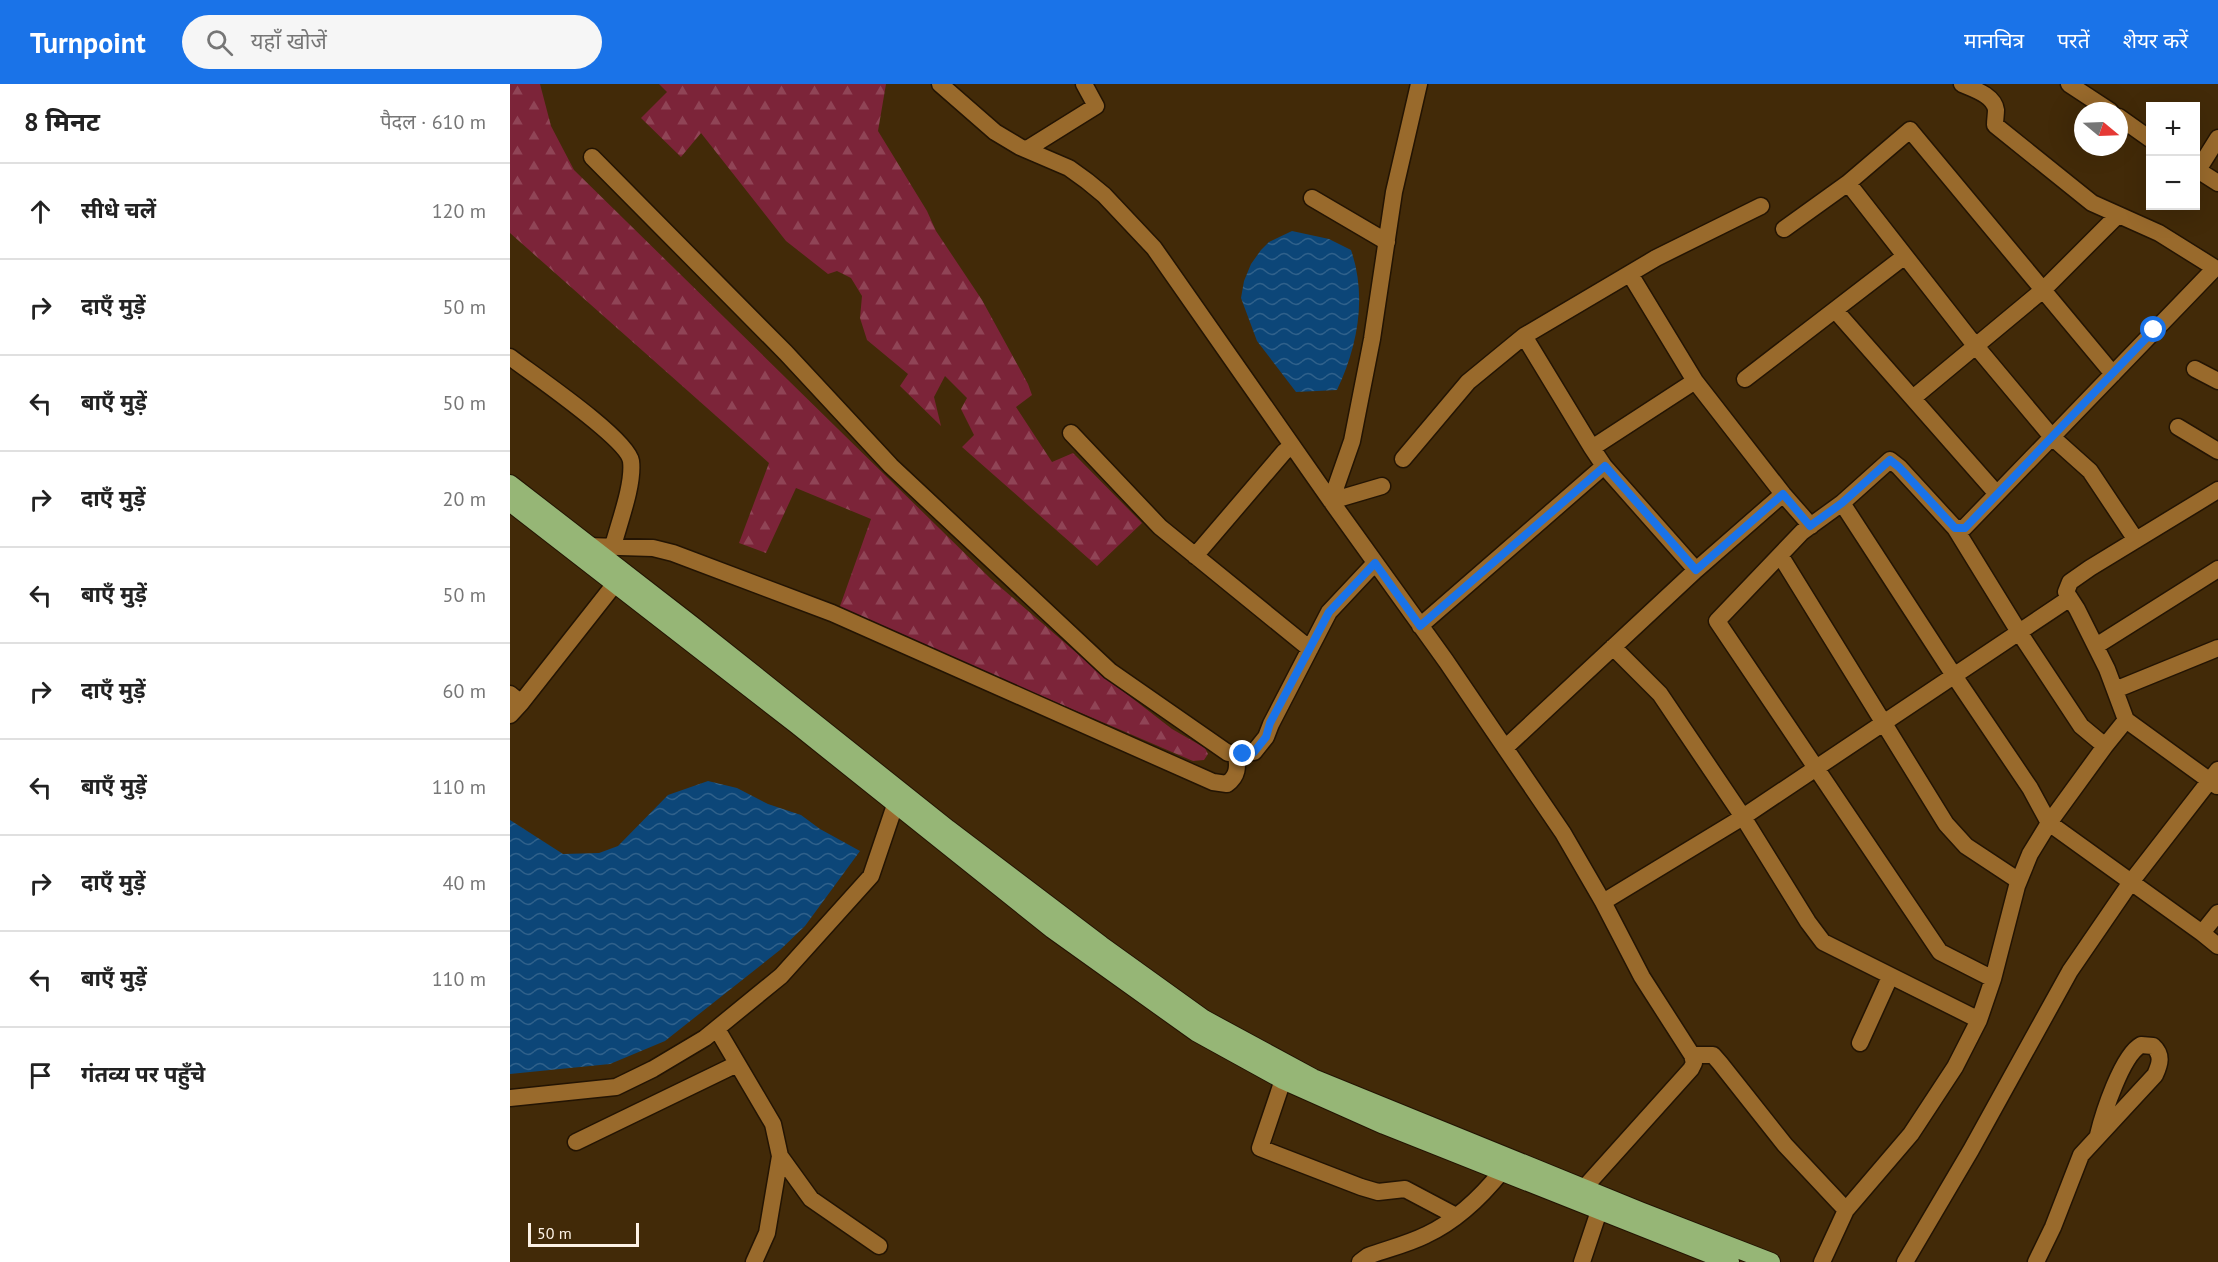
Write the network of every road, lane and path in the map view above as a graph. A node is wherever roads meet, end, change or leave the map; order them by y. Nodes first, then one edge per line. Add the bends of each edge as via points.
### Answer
1 (940, 84) edge
2 (1084, 84) edge
3 (1419, 84) edge
4 (1962, 84) edge
5 (2069, 84) edge
6 (2096, 102) edge
7 (2128, 123) edge
8 (2146, 136) edge
9 (2218, 138) edge
10 (1027, 150) junction
11 (591, 157) dead end
12 (2200, 165) edge
13 (2200, 172) edge
14 (1848, 183) junction
15 (2218, 183) edge
16 (1312, 198) dead end
17 (1761, 206) dead end
18 (2117, 216) junction
19 (1784, 229) dead end
20 (1387, 242) junction
21 (1905, 256) junction
22 (2216, 269) edge
23 (1630, 274) junction
24 (2043, 290) junction
25 (1835, 310) junction
26 (1524, 336) junction
27 (1976, 346) junction
28 (510, 357) edge
29 (2195, 369) dead end
30 (2113, 374) junction
31 (1744, 379) dead end
32 (1695, 381) junction
33 (2218, 381) edge
34 (1913, 398) junction
35 (2178, 427) dead end
36 (1071, 433) dead end
37 (2052, 437) junction
38 (1292, 446) junction
39 (1592, 448) junction
40 (2218, 451) edge
41 (1403, 459) dead end
42 (1605, 466) junction
43 (1382, 486) dead end
44 (2218, 489) edge
45 (512, 494) edge
46 (1783, 494) junction
47 (1997, 494) junction
48 (1331, 501) junction
49 (1842, 503) junction
50 (1810, 526) junction
51 (1955, 528) junction
52 (2136, 540) junction
53 (587, 546) junction
54 (613, 546) junction
55 (1780, 555) junction
56 (1195, 556) junction
57 (1375, 563) junction
58 (2218, 569) edge
59 (1696, 570) junction
60 (614, 585) junction
61 (2070, 598) junction
62 (1420, 626) junction
63 (2019, 632) junction
64 (2096, 646) junction
65 (1613, 647) junction
66 (2218, 648) edge
67 (1310, 649) junction
68 (1953, 674) junction
69 (2115, 690) junction
70 (514, 704) edge
71 (2126, 720) junction
72 (1883, 723) junction
73 (2105, 746) junction
74 (1505, 748) junction
75 (1236, 754) junction
76 (1816, 769) junction
77 (2215, 779) edge
78 (898, 798) junction
79 (1743, 817) junction
80 (2049, 823) junction
81 (2019, 881) junction
82 (2131, 882) junction
83 (1603, 902) junction
84 (2218, 913) edge
85 (2202, 933) junction
86 (2218, 946) edge
87 (1890, 976) junction
88 (1993, 979) junction
89 (1979, 1020) junction
90 (717, 1029) junction
91 (1860, 1043) dead end
92 (1692, 1055) junction
93 (736, 1064) junction
94 (1286, 1073) junction
95 (510, 1098) edge
96 (2098, 1135) junction
97 (576, 1142) dead end
98 (780, 1156) junction
99 (1502, 1172) junction
100 (1584, 1188) junction
101 (1846, 1210) junction
102 (1599, 1211) junction
103 (1456, 1216) junction
104 (879, 1246) dead end
105 (754, 1262) edge
106 (1360, 1262) edge
107 (1582, 1262) edge
108 (1730, 1262) edge
109 (1771, 1262) edge
110 (1822, 1262) edge
111 (1905, 1262) edge
112 (2036, 1262) edge

1 - 10 street via 994,132
2 - 10 street via 1096,106
3 - 20 street via 1394,192
4 - 18 street via 1993,102 1995,124 2092,203
5 - 6 street
7 - 8 street
9 - 12 street
10 - 38 street via 1069,168 1087,181 1154,248
11 - 75 street via 786,353 891,466 1102,663 1228,753
13 - 15 street
14 - 19 street
14 - 21 street
14 - 24 street via 1910,130
16 - 20 street
17 - 23 street
18 - 22 street via 2159,233
18 - 24 street
20 - 48 street via 1352,441
21 - 25 street
21 - 27 street
22 - 30 street
23 - 26 street
23 - 32 street
24 - 27 street
24 - 30 street
25 - 31 street
25 - 34 street
26 - 39 street
26 - 41 street via 1468,382
27 - 34 street
27 - 37 street
28 - 54 street via 615,437 631,458 631,473
29 - 33 street
30 - 37 street
32 - 39 street
32 - 46 street
34 - 47 street
35 - 40 street
36 - 56 street via 1160,527
37 - 47 street
37 - 52 street via 2090,471
38 - 48 street
38 - 56 street
39 - 42 street
42 - 59 street
42 - 62 street
43 - 48 street
44 - 52 street
45 - 53 highway
45 - 60 highway
46 - 50 street
46 - 59 street
47 - 51 street via 1965,528
48 - 57 street
49 - 50 street
49 - 51 street via 1890,460
49 - 68 street
50 - 55 street
51 - 63 street
52 - 61 street via 2070,582 2066,592
53 - 54 street
53 - 78 highway via 692,625
54 - 75 street via 673,553 832,613 1213,782 1227,784 1234,779 1238,768
55 - 72 street
55 - 76 street via 1717,621
56 - 67 street
57 - 62 street
57 - 67 street via 1329,612
58 - 64 street
59 - 65 street
60 - 70 street
60 - 78 highway via 796,726
61 - 63 street
61 - 64 street
62 - 74 street
63 - 68 street
63 - 73 street via 2081,726
64 - 69 street
65 - 74 street
65 - 79 street via 1660,694
66 - 69 street
67 - 75 street via 1266,737 1254,752
68 - 72 street
68 - 80 street
69 - 71 street
71 - 73 street
71 - 77 street
72 - 76 street
72 - 81 street via 1946,824 1966,846
73 - 80 street
74 - 83 street via 1563,833
76 - 79 street
76 - 88 street via 1940,952
77 - 82 street
78 - 90 street via 871,876 781,976
78 - 94 highway via 948,830 1204,1019
79 - 83 street
79 - 87 street via 1823,942
80 - 81 street
80 - 82 street
81 - 88 street
82 - 85 street
82 - 111 street via 2070,971
83 - 92 street via 1642,977
84 - 85 street
85 - 86 street
87 - 89 street
87 - 91 street
88 - 89 street
89 - 101 street via 1956,1067 1911,1134
90 - 93 street
90 - 95 street via 616,1087
92 - 100 street via 1691,1069
92 - 101 street via 1713,1055 1785,1145
93 - 97 street
93 - 98 street via 773,1124
94 - 99 highway via 1384,1125
94 - 100 highway via 1313,1078
94 - 103 street via 1260,1148 1378,1192 1406,1189
96 - 96 street via 2155,1075 2160,1053 2153,1046 2141,1045 2132,1052
96 - 112 street via 2081,1155
98 - 104 street via 811,1199
98 - 105 street via 766,1233
99 - 102 highway
99 - 103 street
100 - 109 highway
101 - 110 street
102 - 107 street
102 - 108 highway
103 - 106 street via 1427,1235

